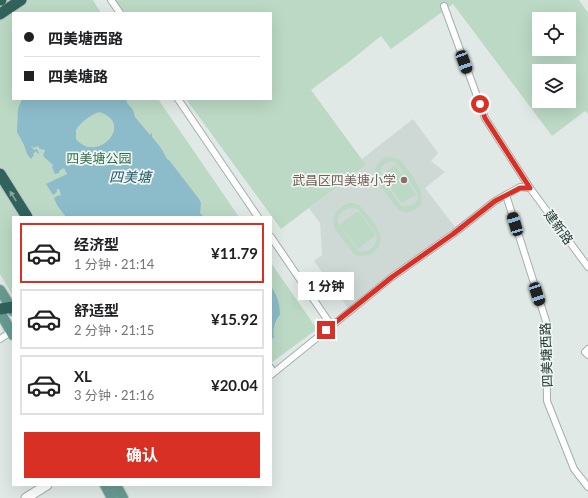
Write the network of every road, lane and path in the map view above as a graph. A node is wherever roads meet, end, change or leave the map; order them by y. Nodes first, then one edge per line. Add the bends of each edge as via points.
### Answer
1 (21, 0) edge
2 (111, 0) edge
3 (444, 6) dead end
4 (119, 12) edge
5 (0, 14) edge
6 (179, 100) edge
7 (0, 174) edge
8 (530, 188) junction
9 (506, 196) junction
10 (25, 216) edge
11 (257, 216) edge
12 (272, 238) edge
13 (588, 267) edge
14 (0, 290) edge
15 (9, 308) edge
16 (0, 312) edge
17 (331, 325) junction
18 (12, 334) edge
19 (0, 339) edge
20 (588, 349) edge
21 (588, 355) edge
22 (272, 371) edge
23 (45, 486) edge
24 (106, 486) edge
25 (117, 486) edge
26 (588, 487) edge
27 (26, 498) edge
28 (112, 498) edge
29 (123, 498) edge

1 - 5 highway
2 - 4 street
3 - 8 street via 485,118
6 - 11 street
10 -> 7 highway
8 - 9 street via 520,188
8 - 13 street, 建新路
9 - 17 street via 495,201
9 - 26 street, 四美塘西路 via 546,322 547,401 574,469
12 - 17 street
14 - 15 main road
16 - 18 main road
17 - 22 street
18 - 19 street
20 - 21 street
23 - 27 main road
24 - 28 main road
25 - 29 main road

